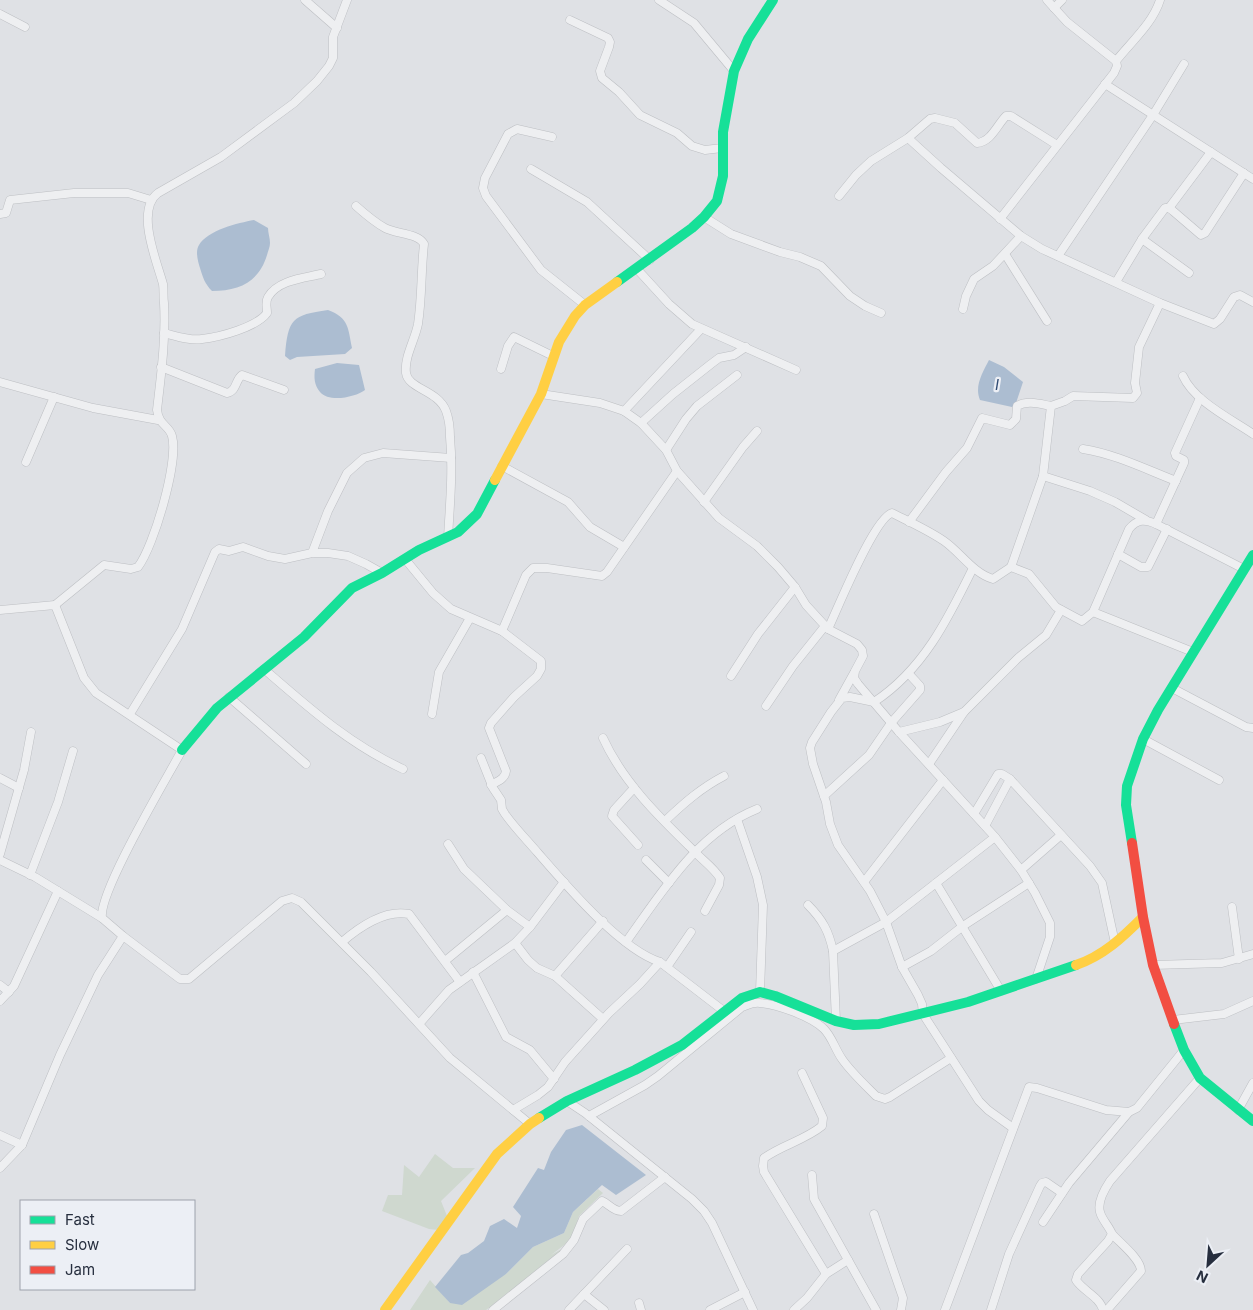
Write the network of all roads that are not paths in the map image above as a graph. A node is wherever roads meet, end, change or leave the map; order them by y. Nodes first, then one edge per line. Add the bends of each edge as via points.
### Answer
1 (305, 0) edge
2 (347, 0) edge
3 (659, 0) edge
4 (773, 0) edge
5 (1047, 0) edge
6 (1062, 0) edge
7 (1160, 0) edge
8 (1054, 8) junction
9 (0, 14) edge
10 (570, 20) dead end
11 (25, 27) dead end
12 (337, 28) junction
13 (1116, 61) junction
14 (1184, 64) dead end
15 (734, 71) junction
16 (1105, 84) junction
17 (1153, 115) junction
18 (552, 137) dead end
19 (908, 138) junction
20 (1057, 145) junction
21 (722, 148) junction
22 (1211, 152) junction
23 (532, 169) dead end
24 (1244, 173) junction
25 (1253, 179) edge
26 (839, 196) dead end
27 (151, 200) junction
28 (356, 206) dead end
29 (1170, 208) junction
30 (0, 214) edge
31 (704, 217) junction
32 (1000, 219) junction
33 (1021, 236) junction
34 (1142, 239) junction
35 (1005, 254) junction
36 (1058, 256) junction
37 (650, 260) junction
38 (637, 269) junction
39 (1189, 273) dead end
40 (321, 274) dead end
41 (1116, 282) junction
42 (1253, 302) edge
43 (1160, 303) junction
44 (585, 305) junction
45 (963, 309) dead end
46 (881, 313) dead end
47 (1047, 321) dead end
48 (701, 329) junction
49 (164, 333) junction
50 (746, 347) junction
51 (553, 356) junction
52 (161, 367) junction
53 (502, 368) dead end
54 (796, 370) dead end
55 (737, 375) dead end
56 (1183, 376) dead end
57 (0, 382) edge
58 (284, 390) dead end
59 (540, 394) junction
60 (54, 397) junction
61 (1200, 398) junction
62 (1051, 406) junction
63 (624, 411) junction
64 (158, 420) junction
65 (641, 423) junction
66 (757, 431) dead end
67 (1253, 434) edge
68 (1083, 449) dead end
69 (666, 450) junction
70 (451, 458) junction
71 (26, 462) dead end
72 (502, 466) junction
73 (677, 471) junction
74 (1043, 476) junction
75 (1176, 481) junction
76 (704, 502) junction
77 (1146, 520) junction
78 (909, 522) junction
79 (1156, 524) junction
80 (1167, 529) junction
81 (448, 537) junction
82 (624, 547) junction
83 (312, 553) junction
84 (1118, 554) junction
85 (1253, 555) edge
86 (405, 559) junction
87 (973, 568) junction
88 (1011, 568) junction
89 (1244, 569) junction
90 (382, 573) junction
91 (795, 586) junction
92 (55, 605) junction
93 (0, 610) edge
94 (1061, 610) junction
95 (1093, 612) junction
96 (470, 618) junction
97 (827, 627) junction
98 (502, 631) junction
99 (1193, 652) junction
100 (264, 669) junction
101 (855, 671) junction
102 (909, 674) junction
103 (731, 676) dead end
104 (1172, 688) junction
105 (229, 697) junction
106 (874, 702) junction
107 (836, 705) junction
108 (766, 706) dead end
109 (964, 712) junction
110 (130, 714) junction
111 (432, 714) dead end
112 (891, 722) junction
113 (1253, 728) edge
114 (31, 732) dead end
115 (899, 732) junction
116 (603, 738) dead end
117 (1143, 740) junction
118 (182, 750) junction
119 (74, 751) dead end
120 (481, 758) dead end
121 (306, 764) dead end
122 (929, 764) junction
123 (403, 769) dead end
124 (724, 776) dead end
125 (0, 778) edge
126 (1010, 779) junction
127 (943, 780) junction
128 (1219, 780) dead end
129 (491, 785) junction
130 (19, 788) junction
131 (634, 788) junction
132 (824, 796) junction
133 (757, 809) dead end
134 (974, 814) junction
135 (737, 819) junction
136 (665, 821) junction
137 (985, 826) junction
138 (1061, 835) junction
139 (995, 837) junction
140 (448, 844) dead end
141 (638, 845) dead end
142 (694, 852) junction
143 (0, 854) edge
144 (0, 860) edge
145 (646, 860) dead end
146 (1021, 870) junction
147 (30, 875) junction
148 (564, 882) junction
149 (864, 882) junction
150 (669, 883) junction
151 (936, 883) junction
152 (1029, 883) junction
153 (58, 891) junction
154 (808, 905) dead end
155 (1232, 907) dead end
156 (507, 910) junction
157 (705, 911) dead end
158 (1143, 917) junction
159 (102, 918) junction
160 (603, 921) junction
161 (886, 922) junction
162 (963, 926) junction
163 (530, 927) junction
164 (691, 932) dead end
165 (123, 936) junction
166 (342, 942) junction
167 (626, 942) junction
168 (514, 943) junction
169 (1116, 943) junction
170 (833, 952) junction
171 (1253, 954) edge
172 (1239, 959) junction
173 (445, 961) junction
174 (664, 964) junction
175 (1153, 965) junction
176 (902, 967) junction
177 (474, 972) junction
178 (555, 976) junction
179 (1036, 980) junction
180 (460, 982) junction
181 (0, 985) edge
182 (1001, 991) junction
183 (9, 992) junction
184 (760, 992) junction
185 (1253, 1001) edge
186 (0, 1002) edge
187 (725, 1012) junction
188 (923, 1014) junction
189 (603, 1019) junction
190 (1173, 1020) junction
191 (836, 1021) junction
192 (419, 1024) junction
193 (1184, 1050) junction
194 (951, 1058) junction
195 (802, 1073) dead end
196 (554, 1078) junction
197 (1200, 1078) junction
198 (1253, 1083) edge
199 (567, 1101) junction
200 (514, 1110) junction
201 (1238, 1110) junction
202 (1129, 1112) junction
203 (589, 1116) junction
204 (1253, 1121) edge
205 (530, 1124) junction
206 (1013, 1128) junction
207 (0, 1135) edge
208 (22, 1145) junction
209 (0, 1168) edge
210 (812, 1176) dead end
211 (665, 1177) junction
212 (1062, 1193) junction
213 (874, 1214) dead end
214 (1043, 1222) dead end
215 (1112, 1234) junction
216 (627, 1249) dead end
217 (848, 1260) junction
218 (826, 1274) junction
219 (744, 1292) junction
220 (584, 1294) junction
221 (385, 1310) edge
222 (493, 1310) edge
223 (569, 1310) edge
224 (604, 1310) edge
225 (710, 1310) edge
226 (753, 1310) edge
227 (794, 1310) edge
228 (876, 1310) edge
229 (901, 1310) edge
230 (945, 1310) edge
231 (991, 1310) edge
232 (1103, 1310) edge
233 (1107, 1310) edge

1 - 12 street
2 - 12 street
3 - 15 street via 694,23
4 - 15 street via 748,39
5 - 8 street
6 - 8 street
7 - 13 street via 1151,21
8 - 13 street
9 - 11 street
10 - 21 street via 608,38 609,47 600,71 602,78 640,115 677,133 692,146 705,150
12 - 27 street via 329,66 294,103 221,157
13 - 16 street via 1117,66
14 - 17 street
15 - 21 street
16 - 17 street
16 - 20 street
17 - 22 street
17 - 36 street
18 - 44 street via 517,129 512,131 485,178 483,188 541,270
19 - 20 street via 935,118 955,124 974,141 982,143 1006,116 1011,116
19 - 26 street via 871,161
19 - 32 street
20 - 32 street
21 - 31 street via 720,193
22 - 24 street
22 - 29 street
23 - 37 street via 587,202
24 - 25 street
24 - 29 street via 1205,233 1200,235
27 - 30 street via 128,193 74,193 10,200 6,213
27 - 49 street via 148,213 152,251 164,287
28 - 70 street via 392,232 417,238 424,244 418,323 406,373 409,381 441,402 449,423
29 - 34 street via 1161,212
31 - 37 street
31 - 46 street via 731,234 821,266 850,296
32 - 33 street
33 - 35 street
33 - 36 street
34 - 39 street
34 - 41 street
35 - 45 street via 974,279
35 - 47 street
36 - 41 street
37 - 38 street
38 - 44 street
38 - 48 street via 682,316
40 - 49 street via 285,283 268,297 264,317 235,331 202,339
41 - 43 street
42 - 43 street via 1240,295 1234,297 1214,324
43 - 62 street via 1139,347 1137,393 1133,398 1074,396
44 - 51 street via 566,329
48 - 50 street
48 - 63 street
49 - 52 street
50 - 54 street
50 - 65 street via 710,364
51 - 53 street via 514,337
51 - 59 street
52 - 58 street via 227,393 234,389 242,375
52 - 64 street
55 - 69 street via 697,406
56 - 61 street
57 - 60 street
59 - 63 street via 600,403
59 - 72 street
60 - 64 street
60 - 71 street
61 - 67 street
61 - 75 street via 1175,453 1184,460
62 - 74 street
62 - 78 street via 1020,404 1016,419 1010,425 982,418 967,448
63 - 65 street
64 - 92 street via 172,433 174,445 155,533 141,563 131,569 104,565
65 - 69 street
66 - 76 street
68 - 75 street via 1116,456
69 - 73 street
70 - 81 street
70 - 83 street via 384,453 364,458 347,472
72 - 81 street via 477,514
72 - 82 street via 568,502 590,527
73 - 76 street
73 - 82 street
74 - 77 street via 1090,491
74 - 88 street
75 - 79 street
76 - 91 street via 719,518 757,546
77 - 79 street
77 - 84 street via 1134,523 1129,529
78 - 87 street via 945,542
78 - 97 street via 892,513 880,522
79 - 80 street
80 - 84 street via 1148,568
80 - 89 street
81 - 86 street
82 - 98 street via 602,576 547,568 530,570
83 - 90 street via 348,556
83 - 110 street via 285,559 243,547 215,552 182,628
84 - 95 street
85 - 89 street
86 - 90 street
86 - 96 street via 433,593 451,609
87 - 88 street via 993,579
87 - 102 street via 928,651
88 - 94 street via 1029,574
89 - 99 street
90 - 100 street via 352,588 304,637
91 - 97 street via 806,605
91 - 103 street
92 - 93 street
92 - 110 street via 84,678 96,692
94 - 95 street via 1082,621
94 - 109 street via 1046,635
95 - 99 street
96 - 98 street
96 - 111 street via 439,672
97 - 101 street via 862,650 863,656
97 - 108 street via 793,666
98 - 129 street via 541,662 541,668 538,676 491,723 490,734 506,771 501,780
99 - 104 street
100 - 105 street
100 - 123 street via 326,722
101 - 106 street via 854,678
101 - 107 street
102 - 106 street
102 - 112 street via 920,690
104 - 113 street
104 - 117 street
105 - 118 street
105 - 121 street
106 - 107 street via 850,697 842,698
106 - 112 street
107 - 132 street via 810,748
109 - 115 street
109 - 122 street
110 - 118 street
112 - 115 street
112 - 132 street via 869,755
114 - 130 street
115 - 122 street
116 - 131 street
117 - 128 street
117 - 158 street via 1127,786 1126,805
118 - 159 street via 125,855 102,908
119 - 147 street
120 - 129 street
122 - 127 street
124 - 136 street via 692,796
125 - 130 street
126 - 134 street via 998,774
126 - 137 street
126 - 138 street
127 - 134 street
127 - 149 street
129 - 148 street via 511,822
130 - 143 street
131 - 136 street
131 - 141 street via 612,816
132 - 149 street via 838,845
133 - 135 street
134 - 137 street
135 - 142 street
135 - 184 street via 763,905
136 - 142 street
137 - 139 street
138 - 146 street
138 - 169 street via 1102,884
139 - 146 street
139 - 151 street
140 - 156 street via 464,870
142 - 150 street
142 - 157 street via 720,878
144 - 147 street
145 - 150 street
146 - 152 street
147 - 153 street
148 - 160 street
148 - 163 street
149 - 161 street
150 - 167 street
151 - 161 street
151 - 162 street
152 - 162 street
152 - 179 street via 1050,923 1050,937
153 - 159 street
153 - 183 street
154 - 170 street via 824,922
155 - 172 street
156 - 163 street
156 - 173 street
158 - 169 street
158 - 175 street
159 - 165 street
160 - 167 street
160 - 178 street
161 - 170 street
161 - 176 street
162 - 176 street
162 - 182 street
163 - 168 street
164 - 174 street
165 - 166 street via 180,979 189,979 268,912 292,898 301,902
165 - 208 street via 98,975
166 - 173 street via 364,924 403,912 413,917
166 - 192 street
167 - 174 street via 648,958
168 - 177 street
168 - 178 street via 536,968
169 - 179 street via 1098,956
170 - 191 street
171 - 172 street
172 - 175 street via 1211,964
173 - 180 street
174 - 187 street
174 - 189 street
175 - 190 street
176 - 188 street via 918,995
177 - 180 street
177 - 196 street via 506,1038 530,1050
178 - 189 street
179 - 182 street
180 - 192 street
181 - 183 street
182 - 188 street
183 - 186 street
184 - 187 street via 742,998
184 - 191 street
185 - 190 street via 1224,1014
187 - 199 street via 676,1048
188 - 191 street via 880,1024 854,1025
188 - 194 street
189 - 196 street
190 - 193 street
192 - 200 street via 450,1058
193 - 197 street
193 - 202 street via 1137,1108
194 - 203 street via 890,1098 880,1098 848,1066 822,1026 768,1004 751,1003 658,1076
194 - 206 street via 979,1101
195 - 218 street via 823,1118 822,1126 772,1152 764,1158 763,1166
196 - 200 street via 538,1095
197 - 201 street
197 - 215 street via 1104,1191 1100,1213
198 - 201 street
199 - 203 street
199 - 205 street
200 - 205 street
201 - 204 street
202 - 206 street via 1106,1110 1029,1087
202 - 212 street
203 - 211 street
205 - 221 street via 498,1154
206 - 230 street
207 - 208 street
208 - 209 street
210 - 217 street via 814,1199
211 - 219 street via 704,1211
211 - 222 street via 621,1211 615,1211 606,1203 598,1204 584,1219 563,1254
212 - 214 street
212 - 231 street via 1046,1182 1040,1186 1012,1246
213 - 229 street via 903,1298
215 - 232 street via 1076,1280
215 - 233 street via 1138,1261 1141,1271
216 - 220 street
217 - 218 street
217 - 228 street
218 - 227 street
219 - 225 street
219 - 226 street
220 - 223 street
220 - 224 street

